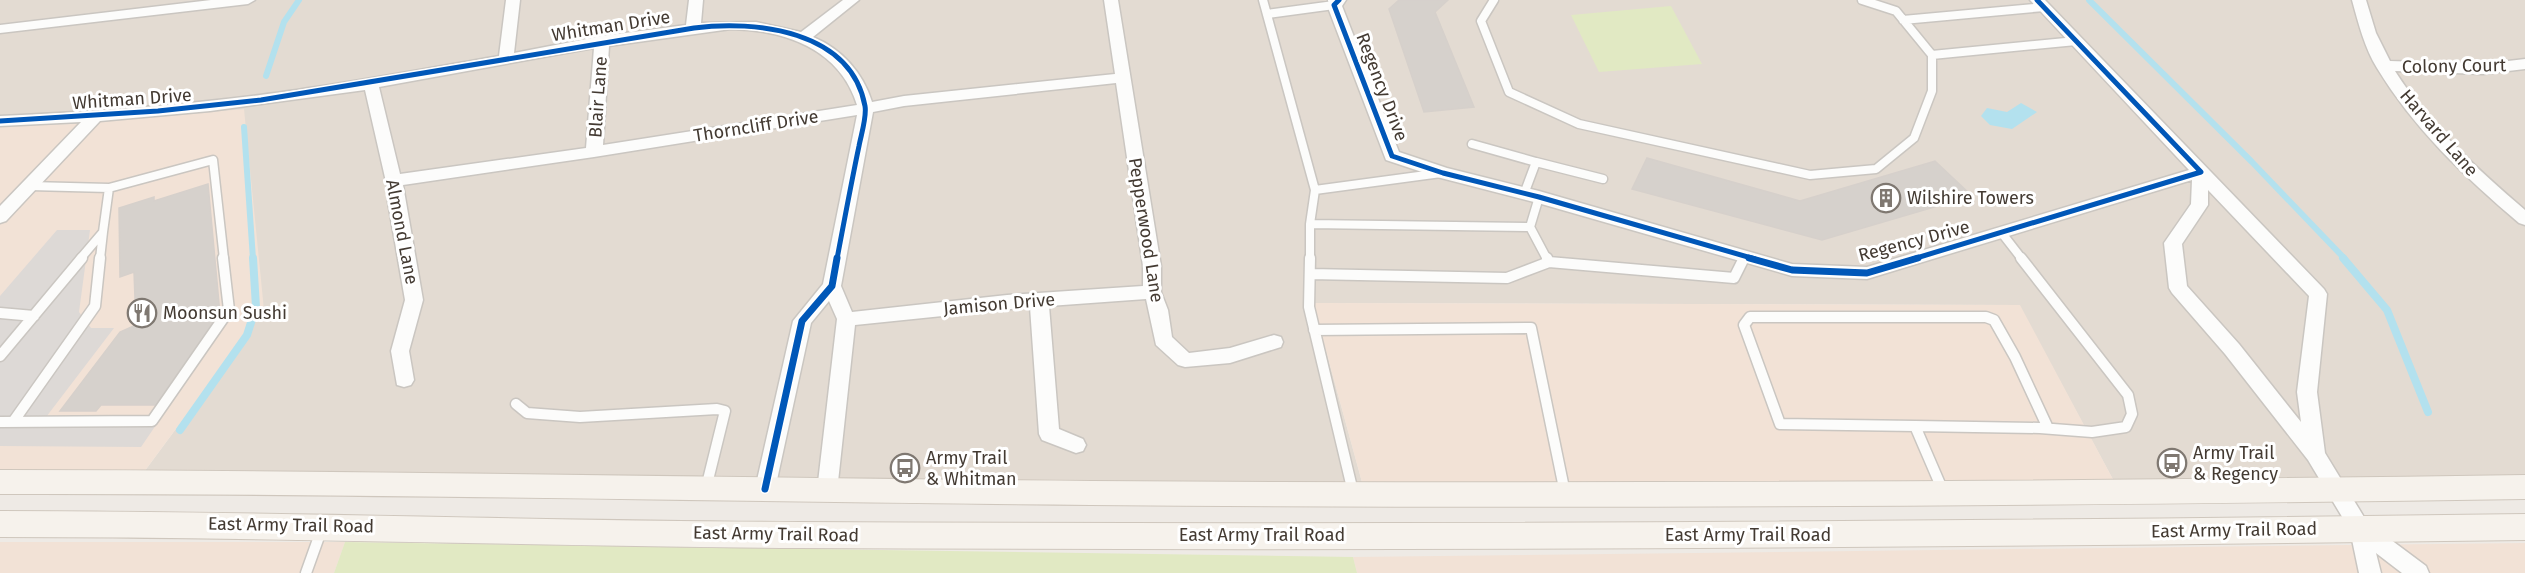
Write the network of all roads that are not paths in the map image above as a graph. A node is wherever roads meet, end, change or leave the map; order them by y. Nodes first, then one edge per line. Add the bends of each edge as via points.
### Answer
1 (248, 0) edge
2 (513, 0) edge
3 (696, 0) edge
4 (852, 0) edge
5 (1111, 0) edge
6 (1263, 0) edge
7 (1494, 0) edge
8 (1862, 0) edge
9 (2359, 0) edge
10 (1335, 2) edge
11 (2041, 4) edge
12 (1267, 14) junction
13 (1903, 20) junction
14 (0, 29) edge
15 (693, 29) junction
16 (804, 37) junction
17 (602, 41) junction
18 (2076, 41) junction
19 (1932, 55) junction
20 (506, 59) junction
21 (2525, 64) edge
22 (2383, 66) junction
23 (1121, 78) junction
24 (371, 84) junction
25 (866, 108) junction
26 (95, 117) junction
27 (0, 121) edge
28 (1472, 144) dead end
29 (594, 152) junction
30 (1536, 162) junction
31 (2201, 172) junction
32 (1443, 173) junction
33 (1603, 179) dead end
34 (392, 181) junction
35 (30, 186) junction
36 (110, 188) junction
37 (1315, 190) junction
38 (1532, 196) junction
39 (0, 216) edge
40 (2525, 219) edge
41 (1310, 224) junction
42 (1530, 227) junction
43 (103, 232) junction
44 (2001, 232) junction
45 (1745, 256) junction
46 (1549, 262) junction
47 (1310, 274) junction
48 (832, 286) junction
49 (1152, 292) junction
50 (1039, 300) junction
51 (0, 313) edge
52 (34, 316) junction
53 (846, 319) junction
54 (1314, 330) junction
55 (1274, 342) dead end
56 (0, 356) edge
57 (404, 380) dead end
58 (516, 404) dead end
59 (0, 422) edge
60 (13, 422) junction
61 (1915, 426) junction
62 (2048, 428) junction
63 (1076, 445) dead end
64 (2315, 454) junction
65 (0, 482) edge
66 (2525, 487) edge
67 (706, 488) junction
68 (765, 489) junction
69 (2337, 490) junction
70 (827, 491) junction
71 (1944, 493) junction
72 (1353, 494) junction
73 (1566, 494) junction
74 (0, 524) edge
75 (322, 526) junction
76 (2525, 527) edge
77 (2360, 528) junction
78 (306, 573) edge
79 (2370, 573) edge
80 (2418, 573) edge

1 - 14 street
2 - 20 street
3 - 15 street
4 - 16 street
5 - 23 street, Pepperwood Lane
6 - 12 lane
7 - 19 lane via 1481,21 1509,92 1579,124 1810,175 1876,169 1914,138 1932,91
8 - 13 lane via 1896,11
9 - 22 street, Harvard Lane
10 - 12 lane
10 - 32 street, Regency Drive via 1392,156
11 - 13 lane
11 - 18 street
12 - 37 lane
13 - 19 lane
15 - 16 street, Whitman Drive via 733,24
15 - 17 street, Whitman Drive
16 - 25 street, Whitman Drive via 844,65
17 - 20 street, Whitman Drive
17 - 29 street, Blair Lane
18 - 19 lane
18 - 31 street
20 - 24 street, Whitman Drive
21 - 22 street, Colony Court via 2483,69
22 - 40 street, Harvard Lane via 2424,122 2479,180
23 - 25 street, Thorncliff Drive via 904,100
23 - 49 street, Pepperwood Lane via 1152,266
24 - 26 street, Whitman Drive via 225,106
24 - 34 street, Almond Lane
25 - 29 street, Thorncliff Drive
25 - 48 street
26 - 27 street, Whitman Drive
26 - 35 street
28 - 30 lane
29 - 34 street, Thorncliff Drive
30 - 33 lane
30 - 38 lane
31 - 44 street, Regency Drive
31 - 64 street via 2318,294 2307,392
31 - 64 street via 2199,205 2173,243 2178,288
32 - 37 lane
32 - 38 street, Regency Drive
34 - 57 street, Almond Lane via 414,300 400,351
35 - 36 lane
35 - 39 street
36 - 43 lane
36 - 60 lane via 213,160 229,310 152,421
37 - 41 lane
38 - 42 lane
38 - 45 street, Regency Drive
41 - 42 lane
41 - 47 lane
42 - 46 lane
43 - 52 lane
43 - 60 lane via 95,306
44 - 45 street, Regency Drive via 1867,273 1792,270
44 - 62 lane via 2128,394 2132,414 2126,428 2092,432
45 - 46 lane via 1734,278
46 - 47 lane via 1507,278
47 - 54 lane via 1309,307
48 - 53 street
48 - 68 street via 802,321
49 - 50 street, Jamison Drive
49 - 55 street, Pepperwood Lane via 1163,340 1185,360 1234,354
50 - 53 street, Jamison Drive
50 - 63 street via 1049,434
51 - 52 lane
52 - 56 lane
53 - 70 street
54 - 72 lane
54 - 73 lane via 1531,328
58 - 67 lane via 526,413 580,417 725,411
59 - 60 lane
61 - 62 lane
61 - 62 lane via 1780,424 1744,325 1750,316 1986,317 1994,321 2010,348
61 - 71 lane
64 - 69 street
65 - 67 main road via 242,481
66 - 69 main road
67 - 68 main road
68 - 70 main road
69 - 71 main road
69 - 77 street
70 - 72 main road
71 - 73 main road
72 - 73 main road
74 - 75 main road, East Army Trail Road
75 - 77 main road, East Army Trail Road via 1075,536 1953,535
75 - 78 lane
76 - 77 main road, East Army Trail Road
77 - 79 street
77 - 80 street

